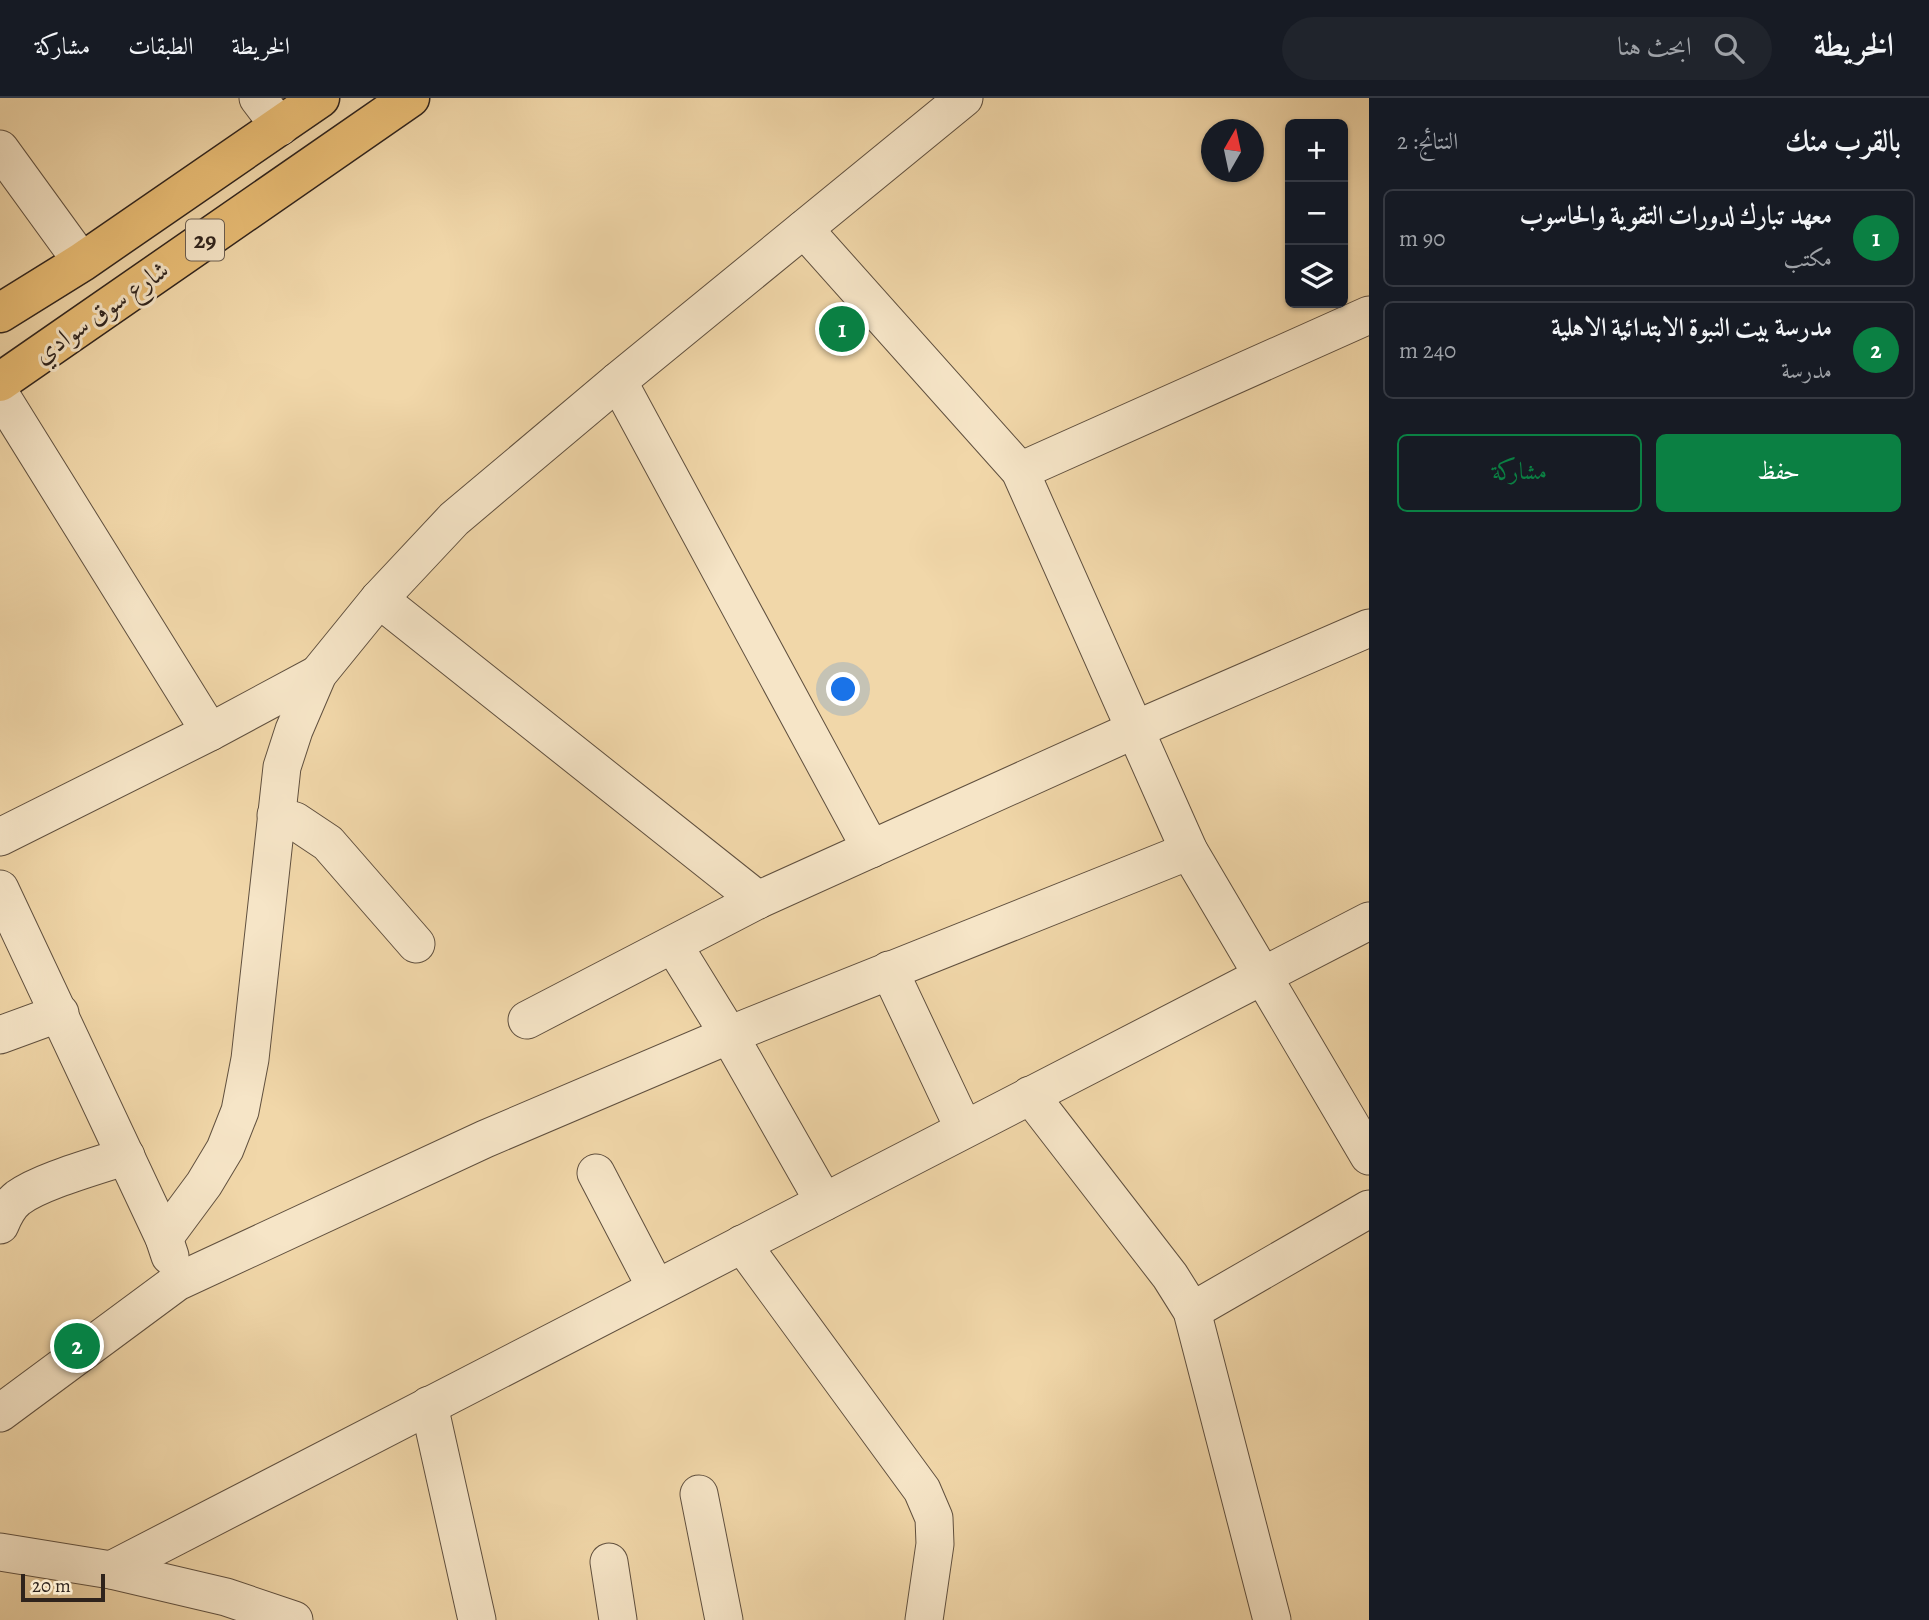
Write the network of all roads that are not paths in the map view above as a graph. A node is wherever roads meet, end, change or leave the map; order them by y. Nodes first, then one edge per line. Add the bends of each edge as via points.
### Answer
1 (320, 98) edge
2 (410, 98) edge
3 (964, 98) edge
4 (269, 113) edge
5 (0, 149) edge
6 (804, 229) junction
7 (82, 262) junction
8 (0, 313) edge
9 (1369, 314) edge
10 (618, 381) junction
11 (0, 382) edge
12 (0, 394) edge
13 (1020, 471) junction
14 (379, 599) junction
15 (1369, 628) edge
16 (318, 674) junction
17 (1134, 730) junction
18 (210, 732) junction
19 (276, 815) junction
20 (0, 837) edge
21 (871, 849) junction
22 (1189, 851) junction
23 (0, 889) edge
24 (758, 900) junction
25 (1369, 921) edge
26 (416, 944) dead end
27 (674, 946) junction
28 (889, 970) junction
29 (1264, 976) junction
30 (60, 1013) junction
31 (527, 1020) dead end
32 (0, 1035) edge
33 (729, 1035) junction
34 (1030, 1095) junction
35 (964, 1129) junction
36 (127, 1156) junction
37 (1369, 1156) edge
38 (596, 1173) dead end
39 (824, 1202) junction
40 (1369, 1209) edge
41 (0, 1225) edge
42 (164, 1238) junction
43 (742, 1244) junction
44 (177, 1282) junction
45 (656, 1288) junction
46 (1192, 1311) junction
47 (429, 1405) junction
48 (0, 1413) edge
49 (699, 1494) dead end
50 (0, 1552) edge
51 (609, 1562) dead end
52 (111, 1570) junction
53 (227, 1609) edge
54 (294, 1620) edge
55 (477, 1620) edge
56 (618, 1620) edge
57 (724, 1620) edge
58 (924, 1620) edge
59 (1272, 1620) edge

1 - 4 main road, شارع سوق سوادي / 29
2 - 11 main road, شارع سوق سوادي / 29
3 - 6 street
4 - 7 main road, شارع سوق سوادي / 29
5 - 7 street
6 - 10 street
6 - 13 street
7 - 8 main road, شارع سوق سوادي / 29
9 - 13 street
10 - 14 street via 454,519
10 - 21 street
12 - 18 street
13 - 17 street
14 - 16 street
14 - 24 street
15 - 17 street
16 - 18 street
16 - 19 street via 282,767
17 - 21 street
17 - 22 street
18 - 20 street
19 - 26 street via 328,843
19 - 42 street via 250,1059 240,1111 225,1149
21 - 24 street
22 - 28 street
22 - 29 street
23 - 30 street
24 - 27 street
25 - 29 street
27 - 31 street
27 - 33 street
28 - 33 street
28 - 35 street
29 - 34 street
29 - 37 street
30 - 32 street
30 - 36 street
33 - 39 street
33 - 44 street via 485,1139
34 - 35 street
34 - 46 street
35 - 39 street
36 - 41 street via 16,1199
36 - 42 street
38 - 45 street
39 - 43 street
40 - 46 street
42 - 44 street
43 - 45 street
43 - 58 street via 922,1490 934,1518 935,1544
44 - 48 street
45 - 47 street
46 - 59 street
47 - 52 street
47 - 55 street
49 - 57 street
50 - 52 street
51 - 56 street
52 - 53 street
53 - 54 street

